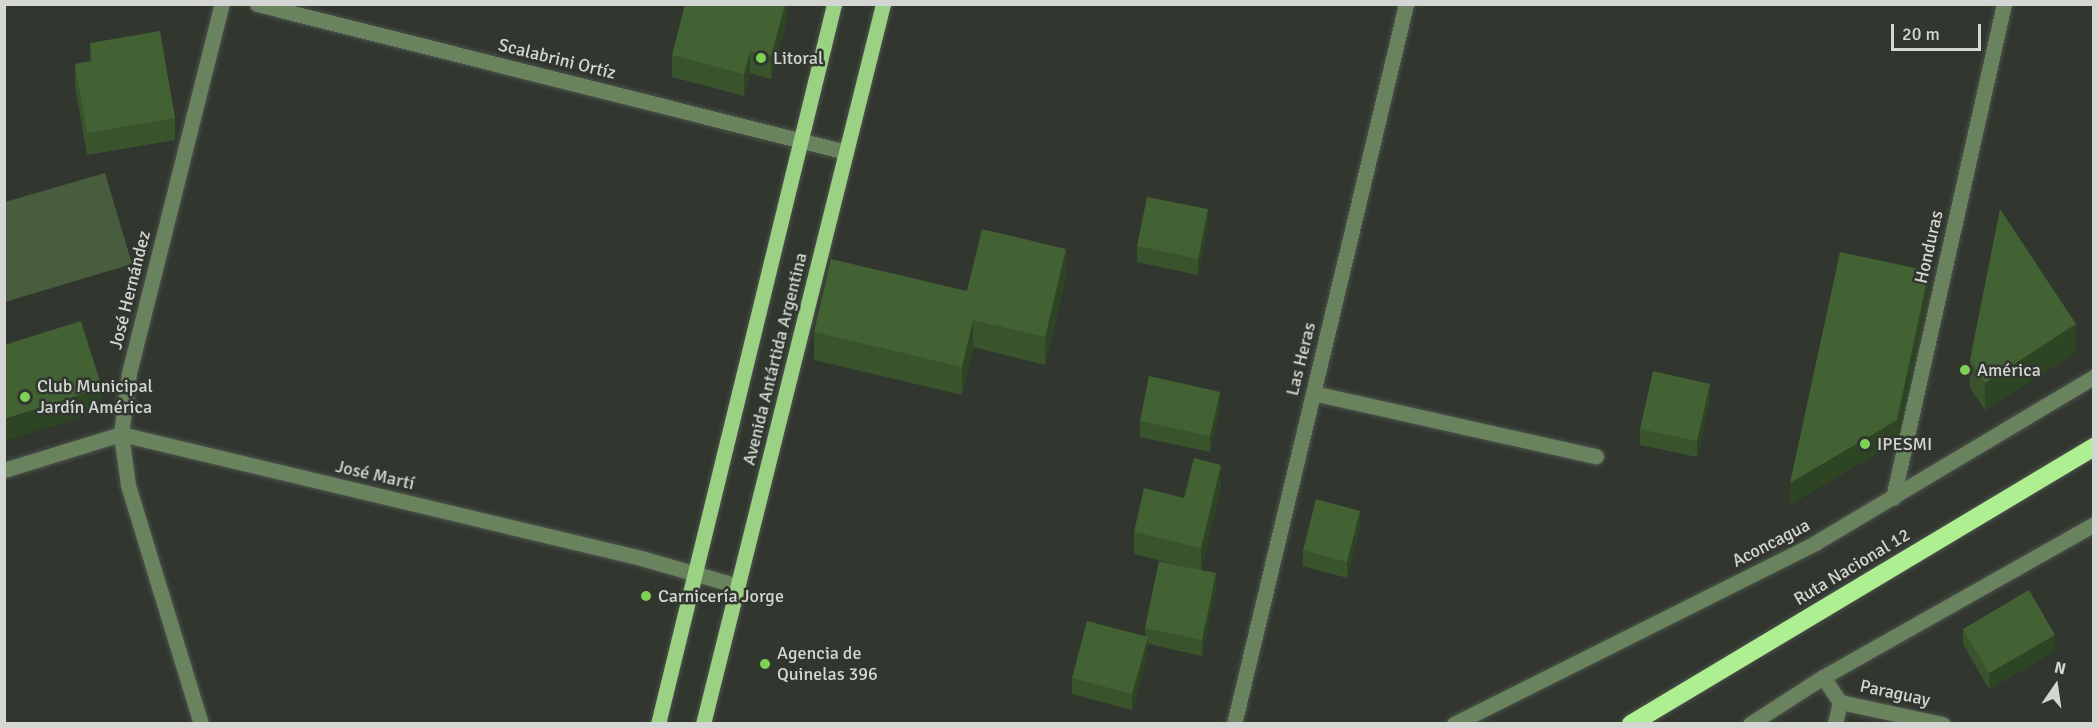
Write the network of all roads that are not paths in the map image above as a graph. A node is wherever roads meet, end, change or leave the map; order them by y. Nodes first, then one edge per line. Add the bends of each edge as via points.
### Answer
1 (222, 4) edge
2 (257, 4) edge
3 (834, 4) edge
4 (883, 4) edge
5 (1406, 4) edge
6 (2004, 4) edge
7 (801, 140) junction
8 (846, 152) junction
9 (2094, 377) edge
10 (1312, 393) junction
11 (121, 434) junction
12 (2094, 447) edge
13 (1596, 456) dead end
14 (4, 470) edge
15 (1893, 498) junction
16 (2094, 524) edge
17 (694, 575) junction
18 (738, 586) junction
19 (1822, 677) junction
20 (1840, 702) junction
21 (201, 723) edge
22 (658, 723) edge
23 (704, 723) edge
24 (1234, 723) edge
25 (1454, 723) edge
26 (1631, 723) edge
27 (1750, 723) edge
28 (1835, 723) edge
29 (1942, 723) edge

1 - 11 street, José Hernández via 129,373
2 - 7 street, Scalabrini Ortíz
3 - 7 main road, Avenida Antártida Argentina
4 - 8 main road, Avenida Antártida Argentina
5 - 10 street, Las Heras
6 - 15 street, Honduras
7 - 8 street, Scalabrini Ortíz
7 - 17 main road, Avenida Antártida Argentina
8 - 18 main road, Avenida Antártida Argentina
9 - 15 street, Aconcagua
10 - 13 street
10 - 24 street, Las Heras
11 - 14 street
11 - 17 street, José Martí via 629,555
11 - 21 street, José Hernández via 128,485
12 - 26 highway, Ruta Nacional 12
15 - 25 street, Aconcagua via 1815,543
16 - 19 street
17 - 18 street, José Martí
17 - 22 main road, Avenida Antártida Argentina
18 - 23 main road, Avenida Antártida Argentina
19 - 20 street
19 - 27 street
20 - 28 street
20 - 29 street, Paraguay

